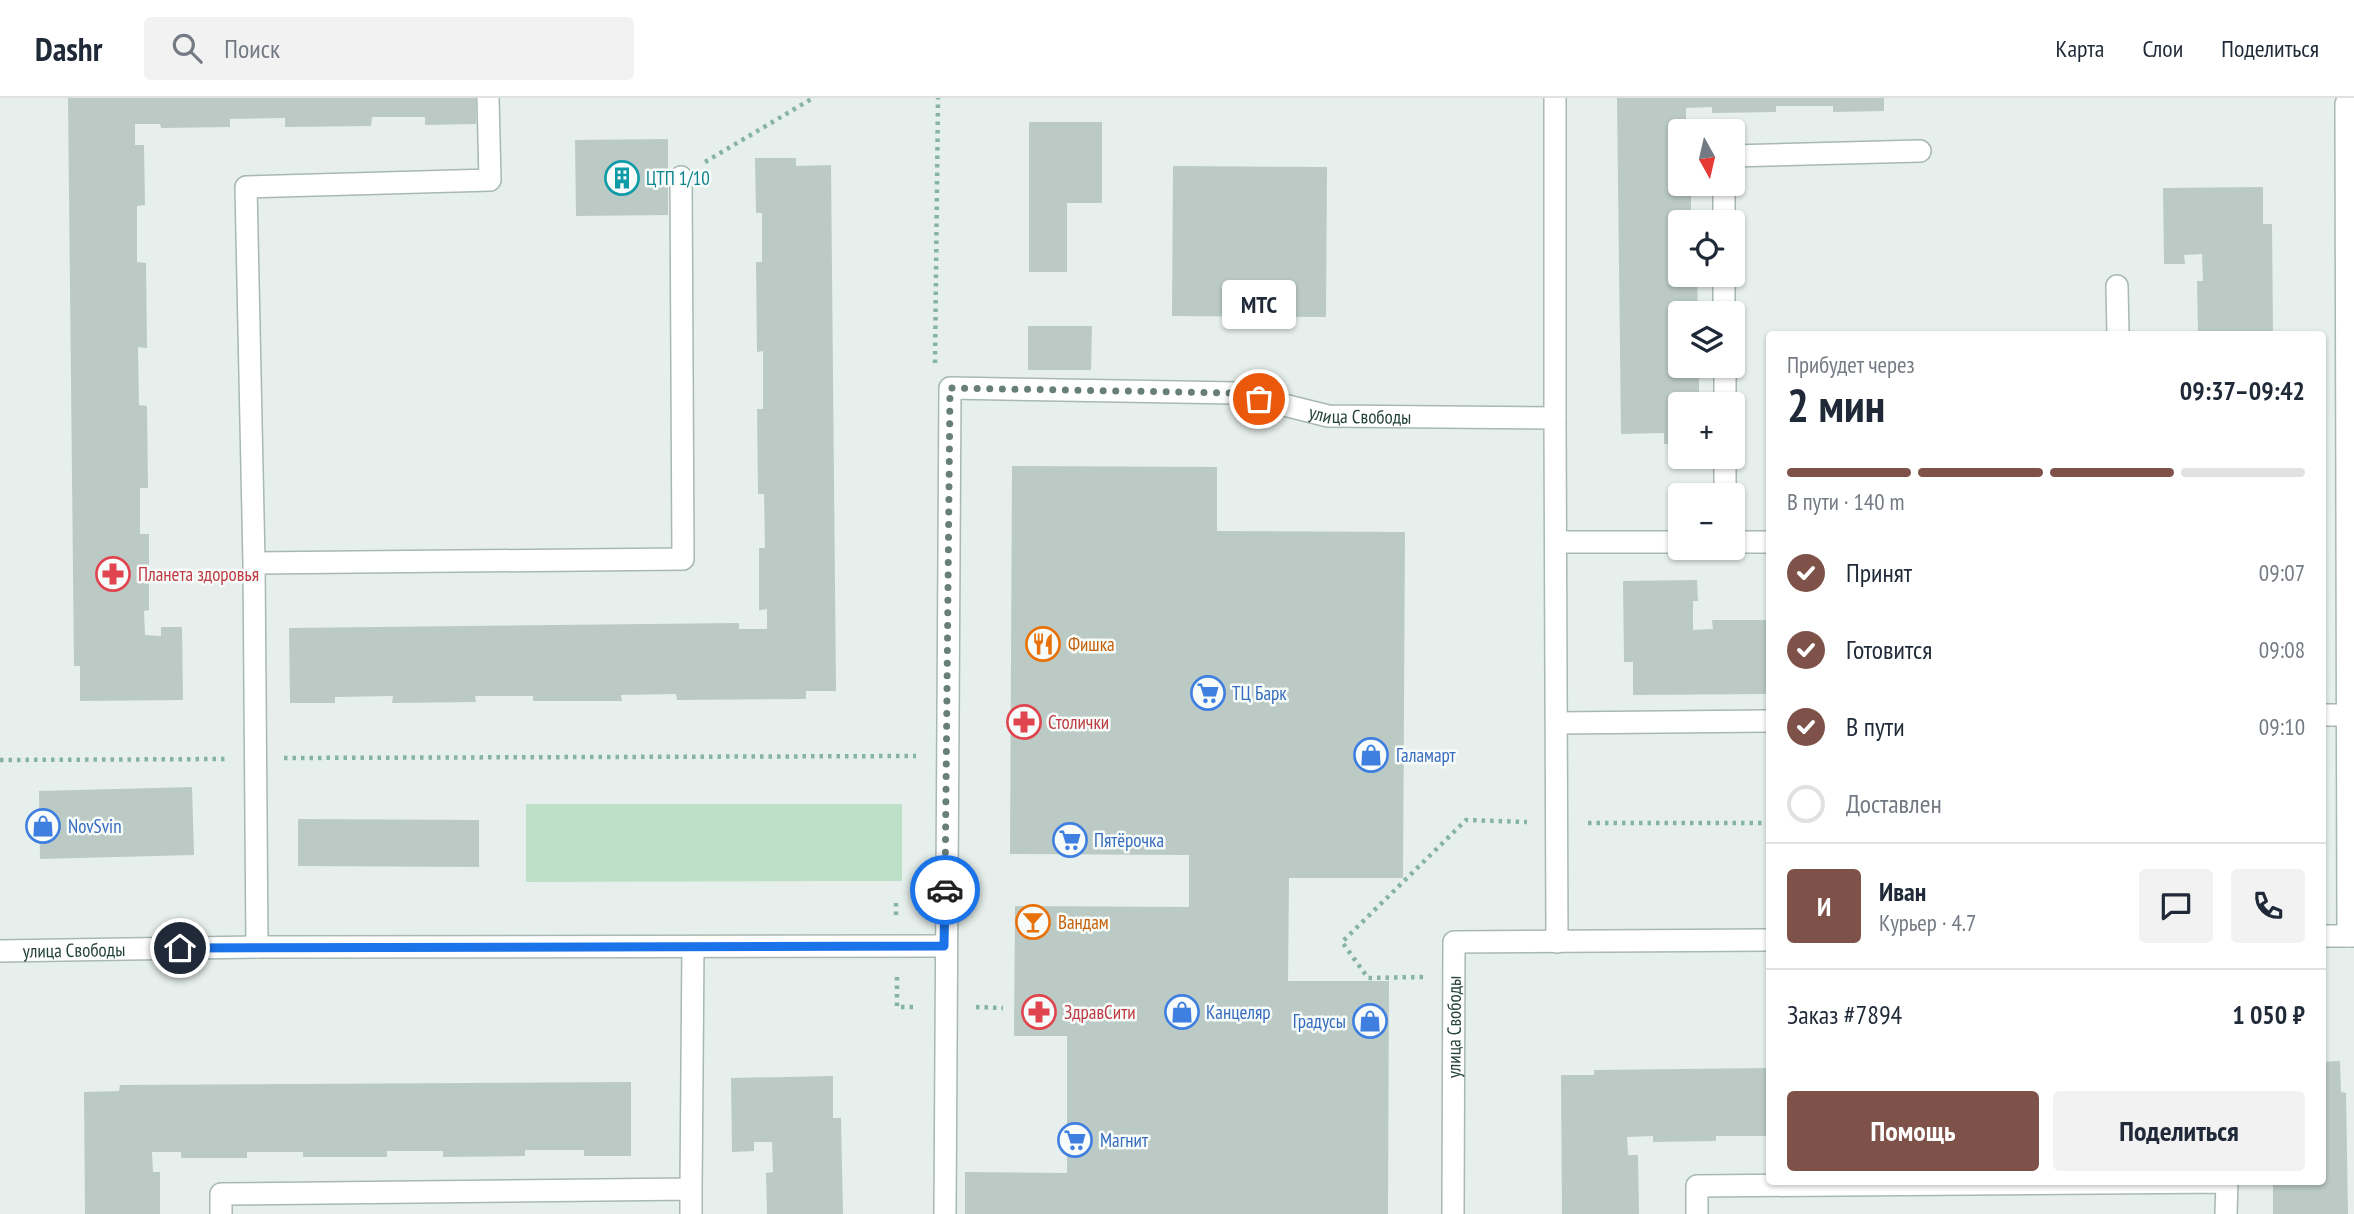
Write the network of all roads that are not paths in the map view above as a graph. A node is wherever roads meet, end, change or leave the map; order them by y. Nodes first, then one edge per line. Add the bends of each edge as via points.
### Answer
1 (488, 98) edge
2 (1555, 98) edge
3 (2346, 104) dead end
4 (1920, 151) dead end
5 (1745, 156) edge
6 (681, 177) road end
7 (2350, 238) edge
8 (2117, 286) dead end
9 (2118, 331) edge
10 (1555, 418) junction
11 (1766, 541) edge
12 (1556, 542) junction
13 (1668, 542) edge
14 (1745, 542) edge
15 (254, 564) junction
16 (2326, 715) edge
17 (2349, 715) junction
18 (1766, 721) edge
19 (1557, 723) junction
20 (2326, 936) edge
21 (2351, 936) edge
22 (1766, 940) edge
23 (1557, 942) junction
24 (944, 946) junction
25 (257, 947) junction
26 (693, 947) junction
27 (0, 951) edge
28 (1830, 1185) edge
29 (2227, 1185) edge
30 (691, 1189) junction
31 (221, 1214) edge
32 (691, 1214) edge
33 (944, 1214) edge
34 (1453, 1214) edge
35 (1697, 1214) edge
36 (2226, 1214) edge

1 - 15 street via 490,180 246,187
2 - 10 street
3 - 7 street
4 - 5 street
6 - 15 street via 683,559
7 - 17 street
8 - 9 street
10 - 12 street
10 - 24 street, улица Свободы via 1328,416 1236,393 950,388
11 - 14 street
12 - 13 street
12 - 19 street
15 - 25 street
16 - 17 street
17 - 21 street
18 - 19 street
19 - 23 street
20 - 21 street
22 - 23 street, улица Свободы
23 - 34 street, улица Свободы via 1454,942
24 - 26 street, улица Свободы
24 - 33 street
25 - 26 street, улица Свободы
25 - 27 street, улица Свободы
26 - 30 street
28 - 35 street via 1697,1186
29 - 36 street
30 - 31 street via 221,1195
30 - 32 street

